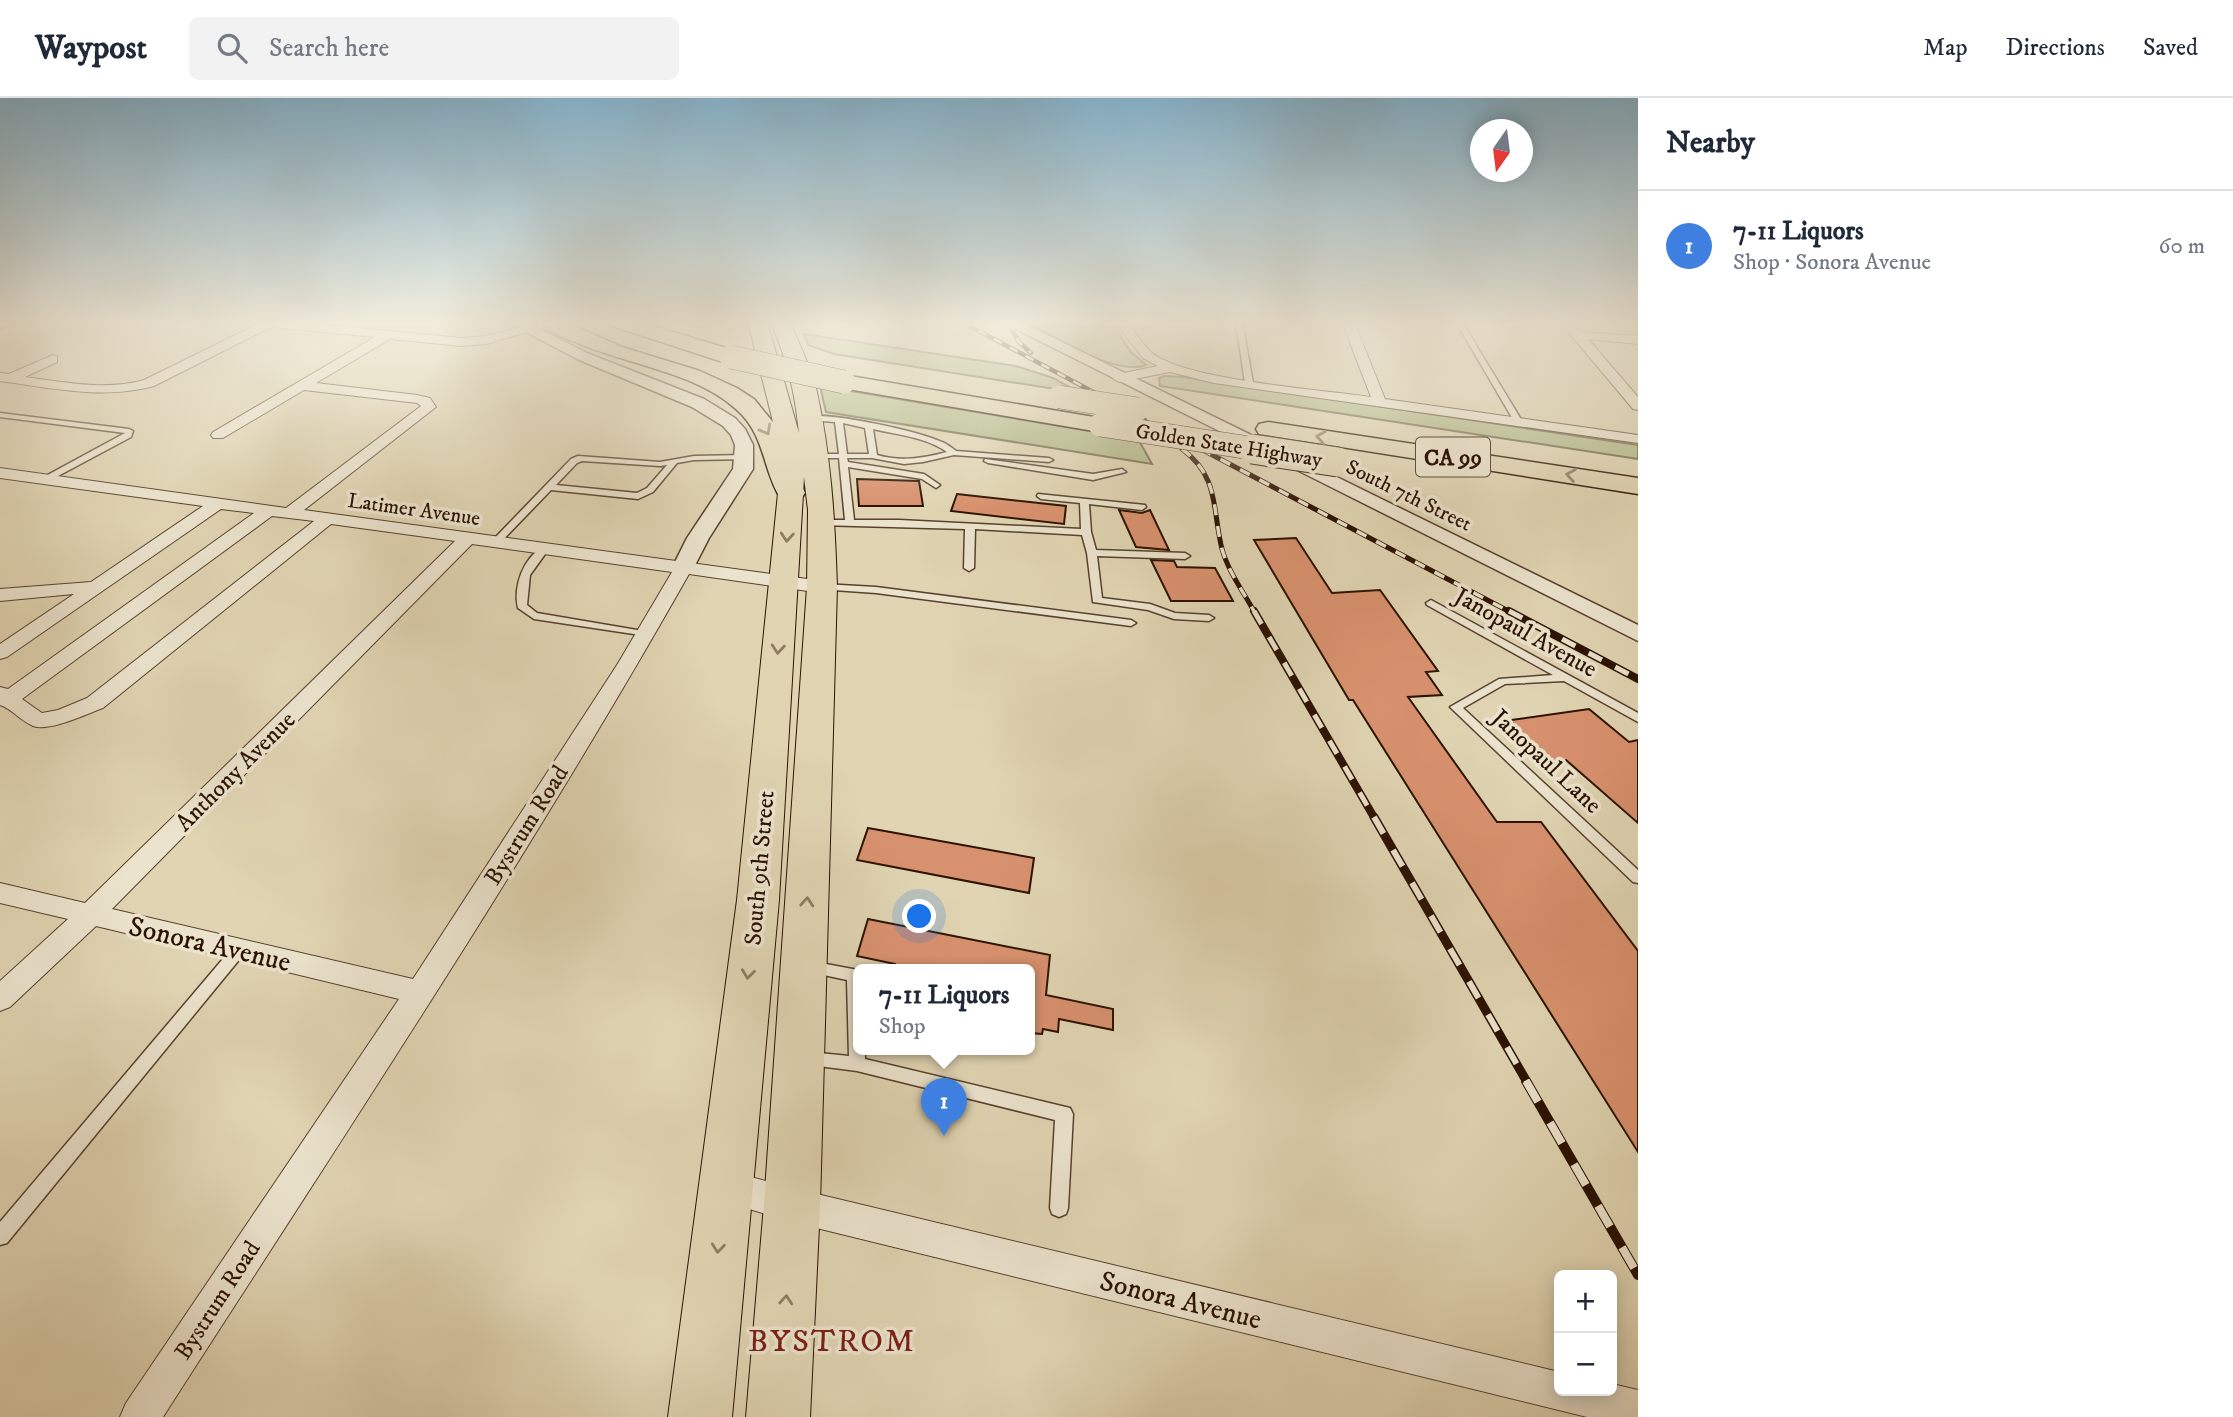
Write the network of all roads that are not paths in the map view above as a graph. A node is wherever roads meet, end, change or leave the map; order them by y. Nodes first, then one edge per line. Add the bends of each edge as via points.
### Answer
1 (58, 384) edge
2 (147, 384) edge
3 (651, 384) edge
4 (713, 384) edge
5 (775, 384) edge
6 (804, 384) edge
7 (897, 384) edge
8 (941, 384) edge
9 (1130, 384) edge
10 (1254, 384) edge
11 (1371, 384) edge
12 (1496, 384) edge
13 (1619, 384) edge
14 (300, 385) joint
15 (717, 385) junction
16 (805, 388) junction
17 (779, 397) junction
18 (1378, 401) junction
19 (1638, 405) edge
20 (0, 415) edge
21 (839, 420) junction
22 (1518, 421) junction
23 (869, 426) junction
24 (218, 435) dead end
25 (817, 437) junction
26 (842, 438) junction
27 (1638, 439) edge
28 (954, 453) junction
29 (873, 456) junction
30 (979, 456) junction
31 (745, 457) junction
32 (844, 460) junction
33 (1049, 460) dead end
34 (674, 462) junction
35 (1122, 471) dead end
36 (0, 473) edge
37 (45, 480) junction
38 (936, 485) dead end
39 (1638, 486) edge
40 (549, 487) junction
41 (791, 493) junction
42 (1041, 496) dead end
43 (1084, 501) junction
44 (216, 504) junction
45 (1142, 507) dead end
46 (1638, 510) edge
47 (268, 511) junction
48 (288, 514) junction
49 (326, 520) junction
50 (821, 523) junction
51 (850, 523) junction
52 (970, 527) junction
53 (1086, 532) junction
54 (466, 540) junction
55 (495, 543) junction
56 (543, 550) junction
57 (1092, 553) junction
58 (1185, 556) dead end
59 (683, 568) junction
60 (969, 568) dead end
61 (803, 584) junction
62 (93, 587) junction
63 (0, 595) edge
64 (1431, 603) dead end
65 (1209, 618) dead end
66 (1131, 623) dead end
67 (1638, 634) edge
68 (642, 635) junction
69 (0, 653) edge
70 (1566, 678) junction
71 (4, 696) edge
72 (1638, 718) edge
73 (1638, 878) edge
74 (0, 894) edge
75 (90, 915) junction
76 (238, 951) junction
77 (803, 966) junction
78 (853, 975) edge
79 (420, 992) junction
80 (0, 999) edge
81 (857, 1055) edge
82 (799, 1058) junction
83 (857, 1064) junction
84 (725, 1186) junction
85 (792, 1205) junction
86 (1059, 1208) dead end
87 (0, 1236) edge
88 (1638, 1410) edge
89 (140, 1417) edge
90 (700, 1417) edge
91 (778, 1417) edge

1 - 2 street via 111,390
3 - 31 street via 717,413 738,433
4 - 15 highway
5 - 17 main road, South 9th Street
6 - 16 main road, South 9th Street
7 - 46 highway, Golden State Highway / CA 99, bridge via 1100,425
39 -> 8 highway, Golden State Highway / CA 99, bridge via 1059,397
9 - 67 street, South 7th Street
10 - 18 street
11 - 18 street
12 - 22 lane
13 - 19 street
14 - 24 street
14 - 48 street via 429,404 426,411
15 - 17 highway
15 -> 41 highway via 759,418
16 - 17 main road
16 - 25 main road, South 9th Street
17 - 41 main road, South 9th Street via 792,450
18 - 22 street
20 - 37 lane via 129,432
21 - 23 lane
21 - 25 lane
21 - 26 lane
22 - 27 street
23 - 28 lane via 916,436
23 - 29 lane
25 - 26 lane
25 - 32 lane
25 - 50 main road, South 9th Street
26 - 32 lane
28 - 29 lane via 913,462 888,462
28 - 30 lane
29 - 32 lane
30 - 33 lane
30 - 35 lane via 1016,467 1093,477
31 - 34 lane
31 - 59 street, Bystrum Road via 735,485
32 - 38 lane via 924,477
32 - 51 lane
34 - 40 lane via 581,458
34 - 40 lane via 650,490 638,496
36 - 37 street, Latimer Avenue
37 - 44 street, Latimer Avenue
40 - 55 lane
41 -> 61 main road, South 9th Street
42 - 43 lane
43 - 45 lane
43 - 53 lane
44 - 47 street, Latimer Avenue
44 - 62 street
47 - 48 street, Latimer Avenue
47 - 71 street
48 - 49 street, Latimer Avenue
49 - 54 street, Latimer Avenue
49 - 71 street via 95,702 38,720
50 - 51 lane
50 - 61 main road, South 9th Street
51 - 52 lane
52 - 53 lane
52 - 60 lane
53 - 57 lane
54 - 55 street, Latimer Avenue
54 - 75 street, Anthony Avenue
55 - 56 street, Latimer Avenue
56 - 59 street, Latimer Avenue
56 - 68 lane via 521,584 522,606 534,616
57 - 58 lane
57 - 65 lane via 1097,600 1150,607 1174,616
59 - 61 street, Latimer Avenue
59 - 68 street, Bystrum Road
61 - 66 lane
77 -> 61 main road, South 9th Street
61 -> 84 main road, South 9th Street via 758,900
62 - 63 street
62 - 69 street
64 - 70 lane, Janopaul Avenue
68 - 79 street, Bystrum Road
70 - 72 lane, Janopaul Avenue
70 - 73 lane, Janopaul Lane via 1503,681 1456,707
74 - 75 street, Sonora Avenue
75 - 76 street, Sonora Avenue
75 - 80 street, Anthony Avenue
76 - 79 street, Sonora Avenue
76 - 87 lane
77 - 78 lane
77 - 82 main road, South 9th Street
79 - 89 street, Bystrum Road
81 - 83 lane
82 - 83 lane
82 - 85 main road, South 9th Street
83 - 86 lane via 1064,1114
84 - 85 street, Sonora Avenue
84 -> 90 main road, South 9th Street
85 - 88 street, Sonora Avenue
91 -> 85 main road, South 9th Street

